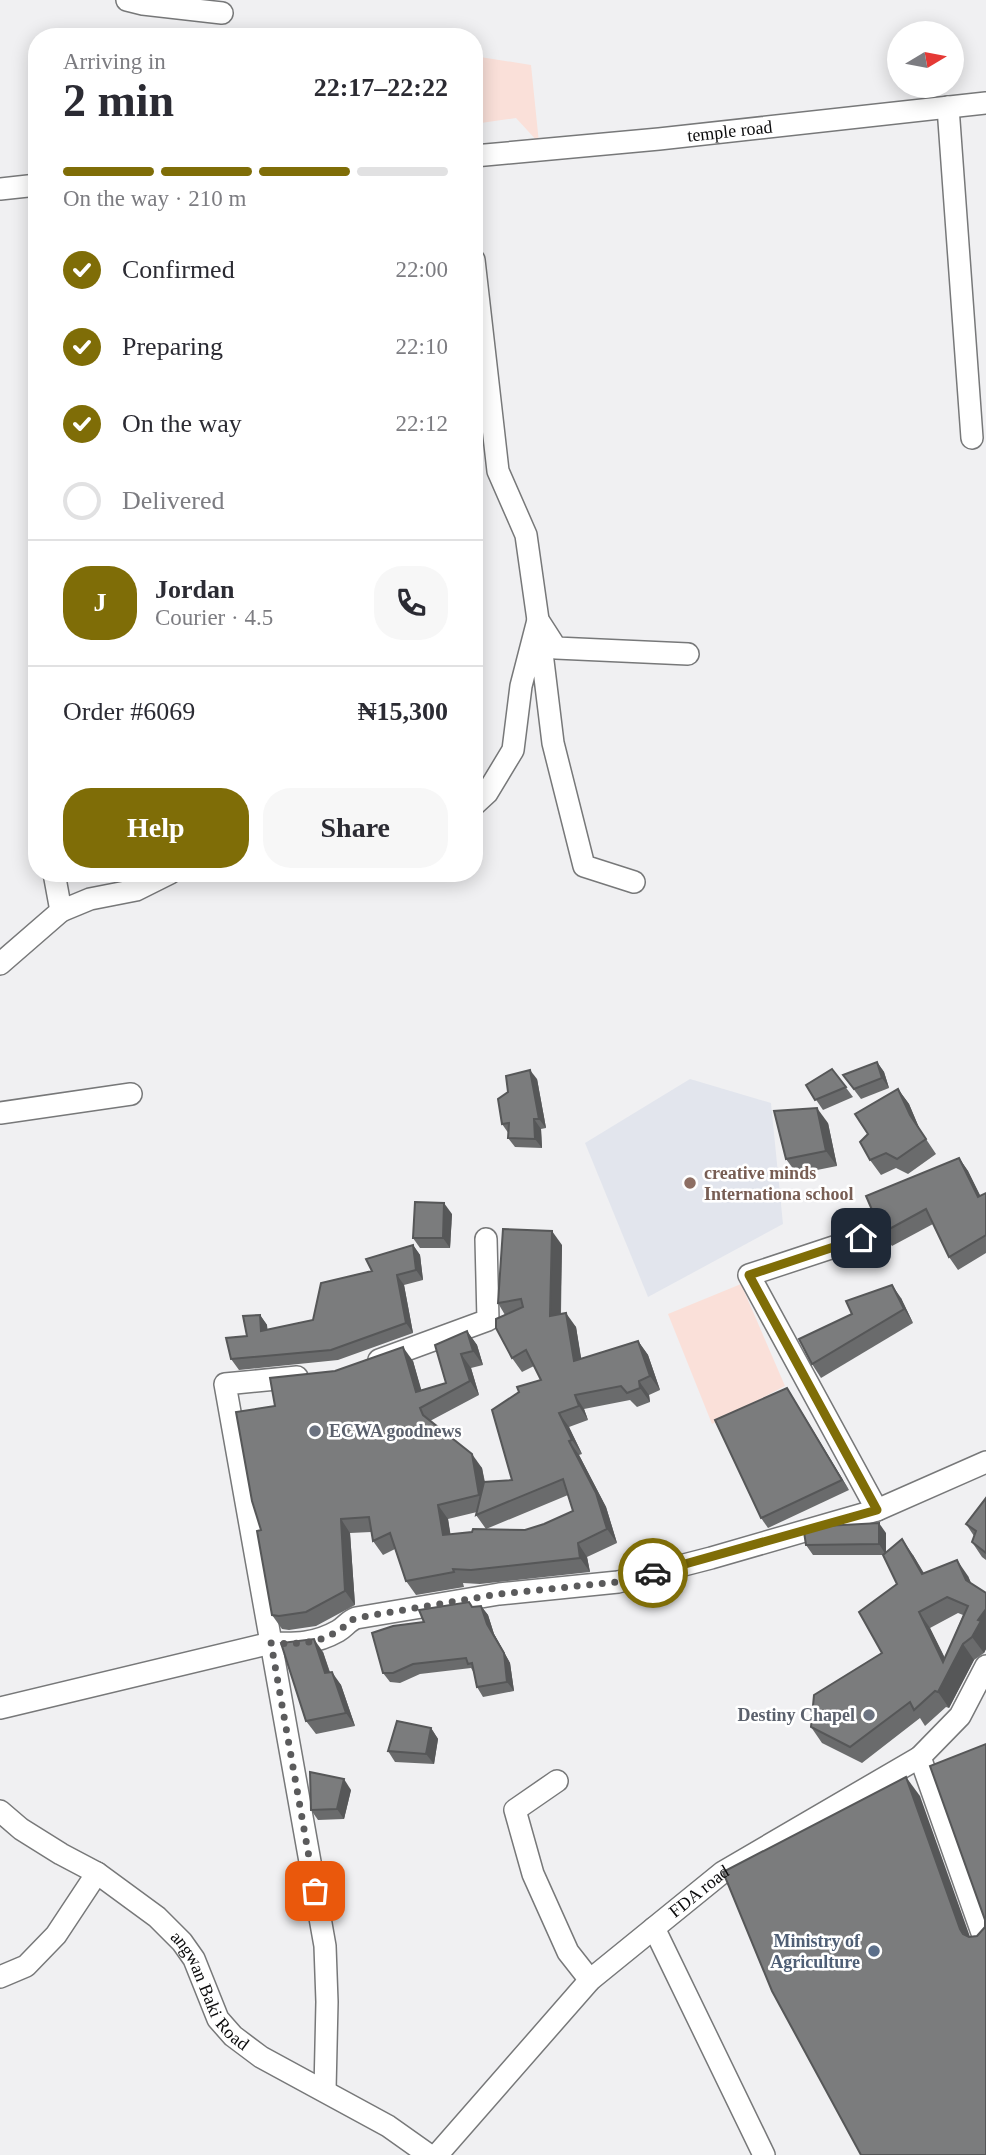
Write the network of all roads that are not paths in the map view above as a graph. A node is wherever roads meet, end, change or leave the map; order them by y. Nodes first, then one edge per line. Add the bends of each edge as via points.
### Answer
1 (127, 0) edge
2 (222, 13) dead end
3 (986, 103) edge
4 (948, 107) junction
5 (483, 155) edge
6 (28, 186) edge
7 (0, 189) edge
8 (483, 339) edge
9 (972, 438) dead end
10 (538, 620) junction
11 (688, 654) dead end
12 (483, 797) edge
13 (56, 882) edge
14 (152, 882) edge
15 (634, 882) dead end
16 (61, 911) junction
17 (0, 964) edge
18 (131, 1094) dead end
19 (0, 1113) edge
20 (861, 1238) dead end
21 (486, 1239) dead end
22 (355, 1369) edge
23 (316, 1375) edge
24 (986, 1462) edge
25 (877, 1510) junction
26 (271, 1643) junction
27 (986, 1666) edge
28 (0, 1708) edge
29 (920, 1757) junction
30 (557, 1782) dead end
31 (0, 1811) edge
32 (97, 1872) junction
33 (654, 1928) junction
34 (986, 1944) edge
35 (0, 1978) edge
36 (590, 1980) junction
37 (325, 2090) junction
38 (429, 2155) edge
39 (437, 2155) edge
40 (764, 2155) edge

1 - 2 street
3 - 4 street, temple road
4 - 5 street, temple road
4 - 9 street
6 - 7 street
8 - 10 street via 498,471 526,535
10 - 11 street via 556,648
10 - 12 street via 521,686 513,750
10 - 15 street via 553,743 584,866
13 - 16 street
14 - 16 street
16 - 17 street
18 - 19 street
20 - 25 street via 749,1275
21 - 22 street via 488,1320
23 - 26 street via 226,1384
24 - 25 street
25 - 26 street via 618,1582 499,1594 356,1618 341,1630 306,1644
26 - 28 street
26 - 37 street via 325,1946
27 - 29 street, FDA road via 960,1716
29 - 33 street, FDA road via 723,1872
29 - 34 street
30 - 36 street via 515,1810 533,1874 568,1952
31 - 32 street, angwan Baki Road via 21,1829
32 - 35 street via 55,1935 26,1966
32 - 37 street, angwan Baki Road via 182,1942 194,1958 218,2019 233,2036 261,2057
33 - 36 street, FDA road
33 - 40 street
36 - 39 street, FDA road
37 - 38 street, angwan Baki Road

